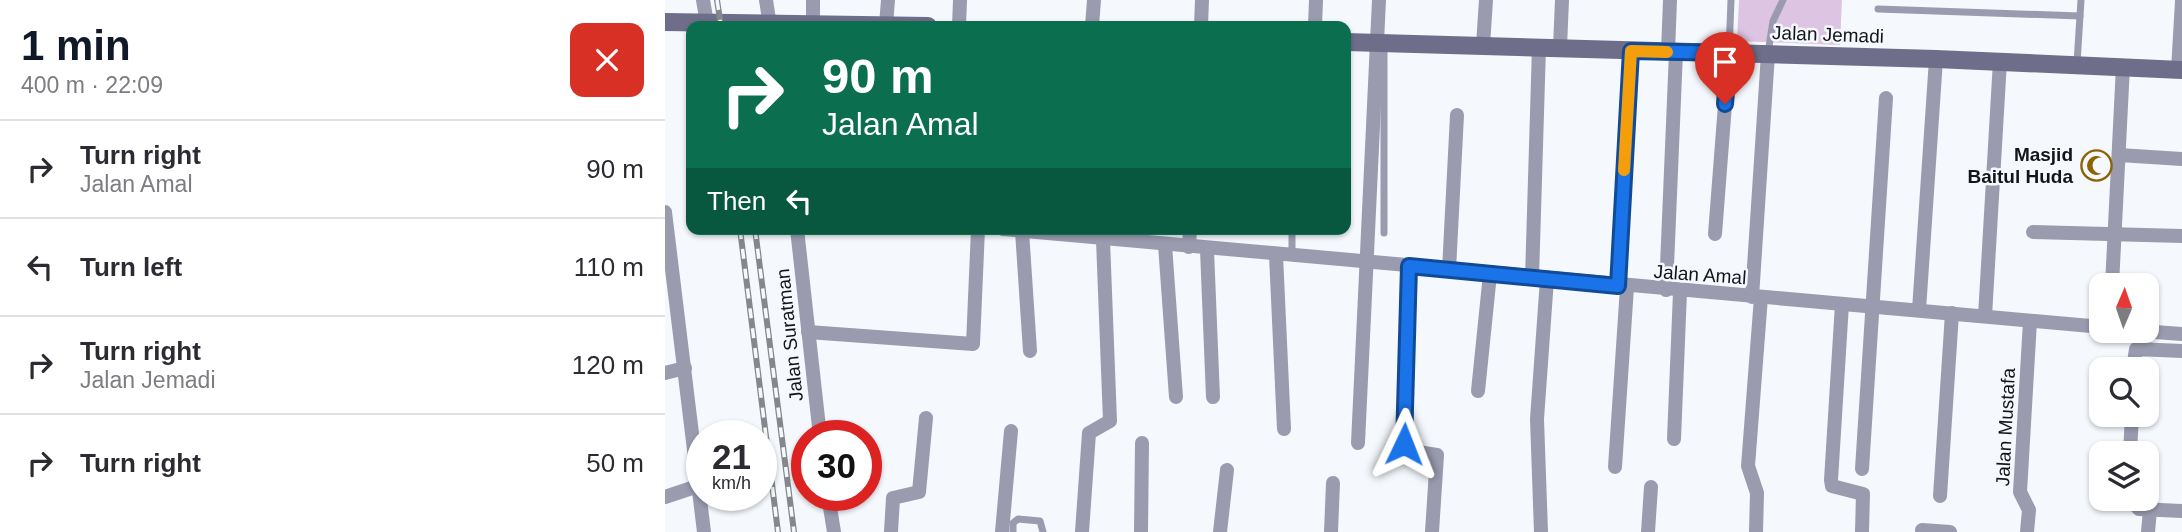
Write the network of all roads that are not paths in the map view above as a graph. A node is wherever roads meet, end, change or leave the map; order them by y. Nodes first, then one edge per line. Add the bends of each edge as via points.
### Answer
1 (703, 0) edge
2 (766, 0) edge
3 (813, 0) edge
4 (888, 0) edge
5 (960, 0) edge
6 (1094, 0) edge
7 (1202, 0) edge
8 (1316, 0) edge
9 (1379, 0) edge
10 (1486, 0) edge
11 (1562, 0) edge
12 (1670, 0) edge
13 (1731, 0) edge
14 (1783, 0) edge
15 (2081, 0) edge
16 (2182, 1) edge
17 (1878, 9) dead end
18 (2080, 16) junction
19 (707, 21) edge
20 (769, 21) edge
21 (815, 21) edge
22 (886, 21) edge
23 (959, 21) edge
24 (1092, 21) edge
25 (1201, 21) edge
26 (1315, 21) edge
27 (665, 22) edge
28 (686, 22) edge
29 (1351, 42) edge
30 (1380, 43) junction
31 (1483, 45) junction
32 (1539, 47) junction
33 (1560, 47) junction
34 (1631, 51) junction
35 (1672, 52) junction
36 (1729, 53) junction
37 (1768, 54) junction
38 (1936, 59) junction
39 (2000, 61) junction
40 (2077, 64) junction
41 (2123, 66) junction
42 (2180, 70) edge
43 (1886, 98) dead end
44 (1457, 114) dead end
45 (2119, 155) junction
46 (2182, 159) edge
47 (665, 212) edge
48 (2033, 232) dead end
49 (1384, 233) dead end
50 (2115, 233) junction
51 (1715, 234) dead end
52 (798, 235) edge
53 (978, 235) edge
54 (1022, 235) edge
55 (1058, 235) edge
56 (1189, 235) edge
57 (1292, 235) edge
58 (2182, 236) edge
59 (1103, 240) junction
60 (1165, 245) junction
61 (1188, 247) junction
62 (1207, 250) junction
63 (1276, 255) junction
64 (1292, 256) junction
65 (1365, 262) junction
66 (1409, 266) junction
67 (1449, 270) junction
68 (2113, 273) edge
69 (1490, 274) junction
70 (1539, 278) junction
71 (1623, 286) junction
72 (1673, 291) junction
73 (1757, 297) junction
74 (1842, 304) junction
75 (1871, 306) junction
76 (1919, 310) junction
77 (1952, 313) junction
78 (1985, 316) junction
79 (2030, 321) junction
80 (2089, 326) edge
81 (808, 332) junction
82 (2159, 332) edge
83 (2182, 334) edge
84 (1030, 351) dead end
85 (2182, 351) edge
86 (2135, 357) edge
87 (685, 368) junction
88 (665, 373) edge
89 (1478, 391) dead end
90 (1176, 397) dead end
91 (1213, 397) dead end
92 (926, 418) dead end
93 (691, 420) edge
94 (818, 420) edge
95 (1284, 429) dead end
96 (1011, 430) dead end
97 (1674, 439) dead end
98 (1142, 443) dead end
99 (1358, 443) dead end
100 (1615, 467) dead end
101 (1862, 469) dead end
102 (1227, 470) dead end
103 (1333, 483) dead end
104 (1651, 487) dead end
105 (686, 490) edge
106 (1940, 496) dead end
107 (665, 497) edge
108 (2159, 510) edge
109 (701, 511) edge
110 (831, 511) edge
111 (2150, 511) edge
112 (2182, 511) edge
113 (1922, 530) dead end
114 (704, 532) edge
115 (834, 532) edge
116 (891, 532) edge
117 (1002, 532) edge
118 (1013, 532) edge
119 (1043, 532) edge
120 (1082, 532) edge
121 (1141, 532) edge
122 (1220, 532) edge
123 (1331, 532) edge
124 (1432, 532) edge
125 (1541, 532) edge
126 (1648, 532) edge
127 (1756, 532) edge
128 (1862, 532) edge
129 (1950, 532) edge
130 (2027, 532) edge
131 (2148, 532) edge

1 - 19 street
2 - 20 street
3 - 21 street
4 - 22 street
5 - 23 street
6 - 24 street
7 - 25 street
8 - 26 street
9 - 30 street
10 - 31 street
11 - 33 street
12 - 35 street
13 - 36 lane
14 - 37 lane via 1773,21
15 - 18 lane
16 - 42 street
17 - 18 lane
18 - 40 lane
27 - 28 street
29 - 30 street, Jalan Jemadi
30 - 31 street, Jalan Jemadi
30 - 49 lane
30 - 65 street
31 - 32 street, Jalan Jemadi
32 - 33 street, Jalan Jemadi
32 - 70 street
33 - 34 street, Jalan Jemadi
34 - 35 street, Jalan Jemadi
34 - 71 street
35 - 36 street, Jalan Jemadi
35 - 72 street
36 - 37 street, Jalan Jemadi
36 - 51 street
37 - 38 street, Jalan Jemadi
37 - 73 street
38 - 39 street, Jalan Jemadi
38 - 76 street
39 - 40 street, Jalan Jemadi
39 - 78 street
40 - 41 street, Jalan Jemadi
41 - 42 street, Jalan Jemadi
41 - 45 street
43 - 75 street
44 - 67 street
45 - 46 street
45 - 50 street
47 - 87 street
48 - 50 street
50 - 58 street
50 - 68 street
52 - 81 street, Jalan Suratman
53 - 81 street via 973,344
54 - 84 street
55 - 59 street, Jalan Amal
56 - 61 street
57 - 64 lane
59 - 60 street, Jalan Amal
59 - 120 street via 1110,421 1089,433
60 - 61 street, Jalan Amal
60 - 90 street
61 - 62 street, Jalan Amal
62 - 63 street, Jalan Amal
62 - 91 street
63 - 64 street, Jalan Amal
63 - 95 street
64 - 65 street, Jalan Amal
65 - 66 street, Jalan Amal
65 - 99 street
66 - 67 street, Jalan Amal
66 - 124 street via 1404,444 1411,451 1437,455
67 - 69 street, Jalan Amal
69 - 70 street, Jalan Amal
69 - 89 street
70 - 71 street, Jalan Amal
70 - 125 street
71 - 72 street, Jalan Amal
71 - 100 street
72 - 73 street, Jalan Amal
72 - 97 street
73 - 74 street, Jalan Amal
73 - 127 street via 1748,466 1758,493
74 - 75 street, Jalan Amal
74 - 128 street via 1831,480 1832,486 1863,494
75 - 76 street, Jalan Amal
75 - 101 street
76 - 77 street, Jalan Amal
77 - 78 street, Jalan Amal
77 - 106 street
78 - 79 street, Jalan Amal
79 - 80 street, Jalan Amal
79 - 130 street, Jalan Mustafa via 2020,492 2029,510
81 - 94 street, Jalan Suratman
82 - 83 street
85 - 86 street via 2136,349
87 - 88 street
87 - 93 street
92 - 116 street via 919,492 893,498
96 - 117 street
98 - 121 street
102 - 122 street
103 - 123 street
104 - 126 street
105 - 107 street
108 - 112 street
109 - 114 street
110 - 115 street
111 - 131 street
113 - 129 street
118 - 119 lane via 1018,519 1040,521

